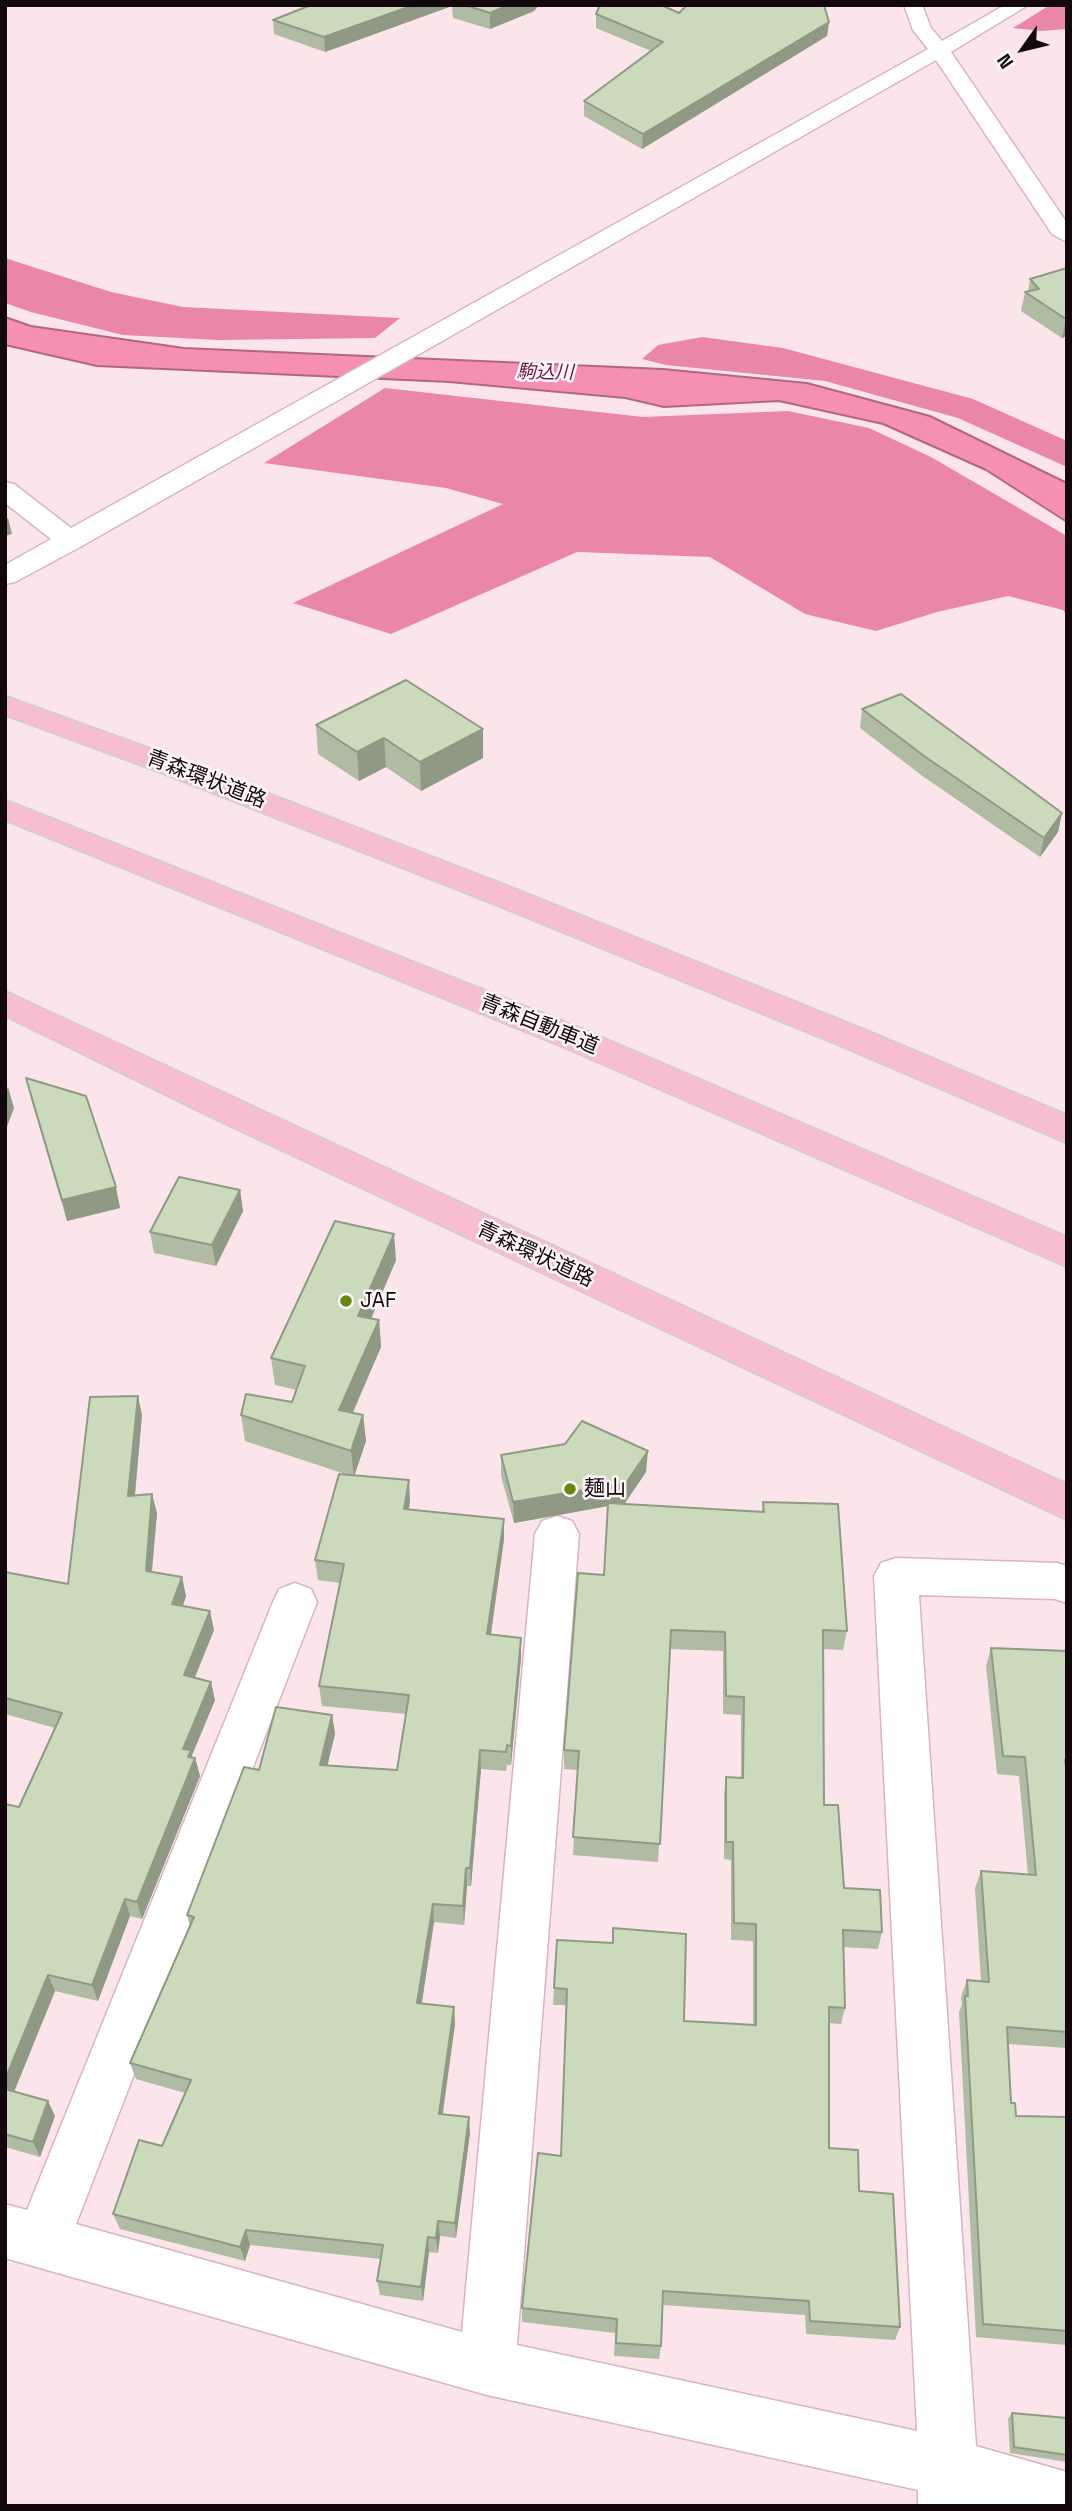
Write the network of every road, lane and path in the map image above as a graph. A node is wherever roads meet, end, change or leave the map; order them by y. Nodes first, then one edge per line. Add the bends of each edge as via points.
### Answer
1 (914, 5) edge
2 (1019, 5) edge
3 (940, 50) junction
4 (1067, 235) edge
5 (5, 490) edge
6 (70, 541) junction
7 (5, 576) edge
8 (5, 705) edge
9 (5, 809) edge
10 (5, 1002) edge
11 (1067, 1130) edge
12 (1067, 1253) edge
13 (1067, 1503) edge
14 (557, 1534) dead end
15 (1067, 1585) edge
16 (295, 1602) dead end
17 (24, 2236) edge
18 (487, 2367) junction
19 (948, 2487) edge
20 (1067, 2501) edge

1 - 3 street via 922,30
2 - 3 street
3 - 4 street
3 - 6 street
5 - 6 street
6 - 7 street
8 - 11 highway, 青森環状道路 via 501,895
9 - 12 highway, 青森自動車道 via 568,1036
10 - 13 highway, 青森環状道路
14 - 18 street
15 - 19 street via 895,1576
16 - 17 street
17 - 18 street
18 - 19 street
19 - 20 street

